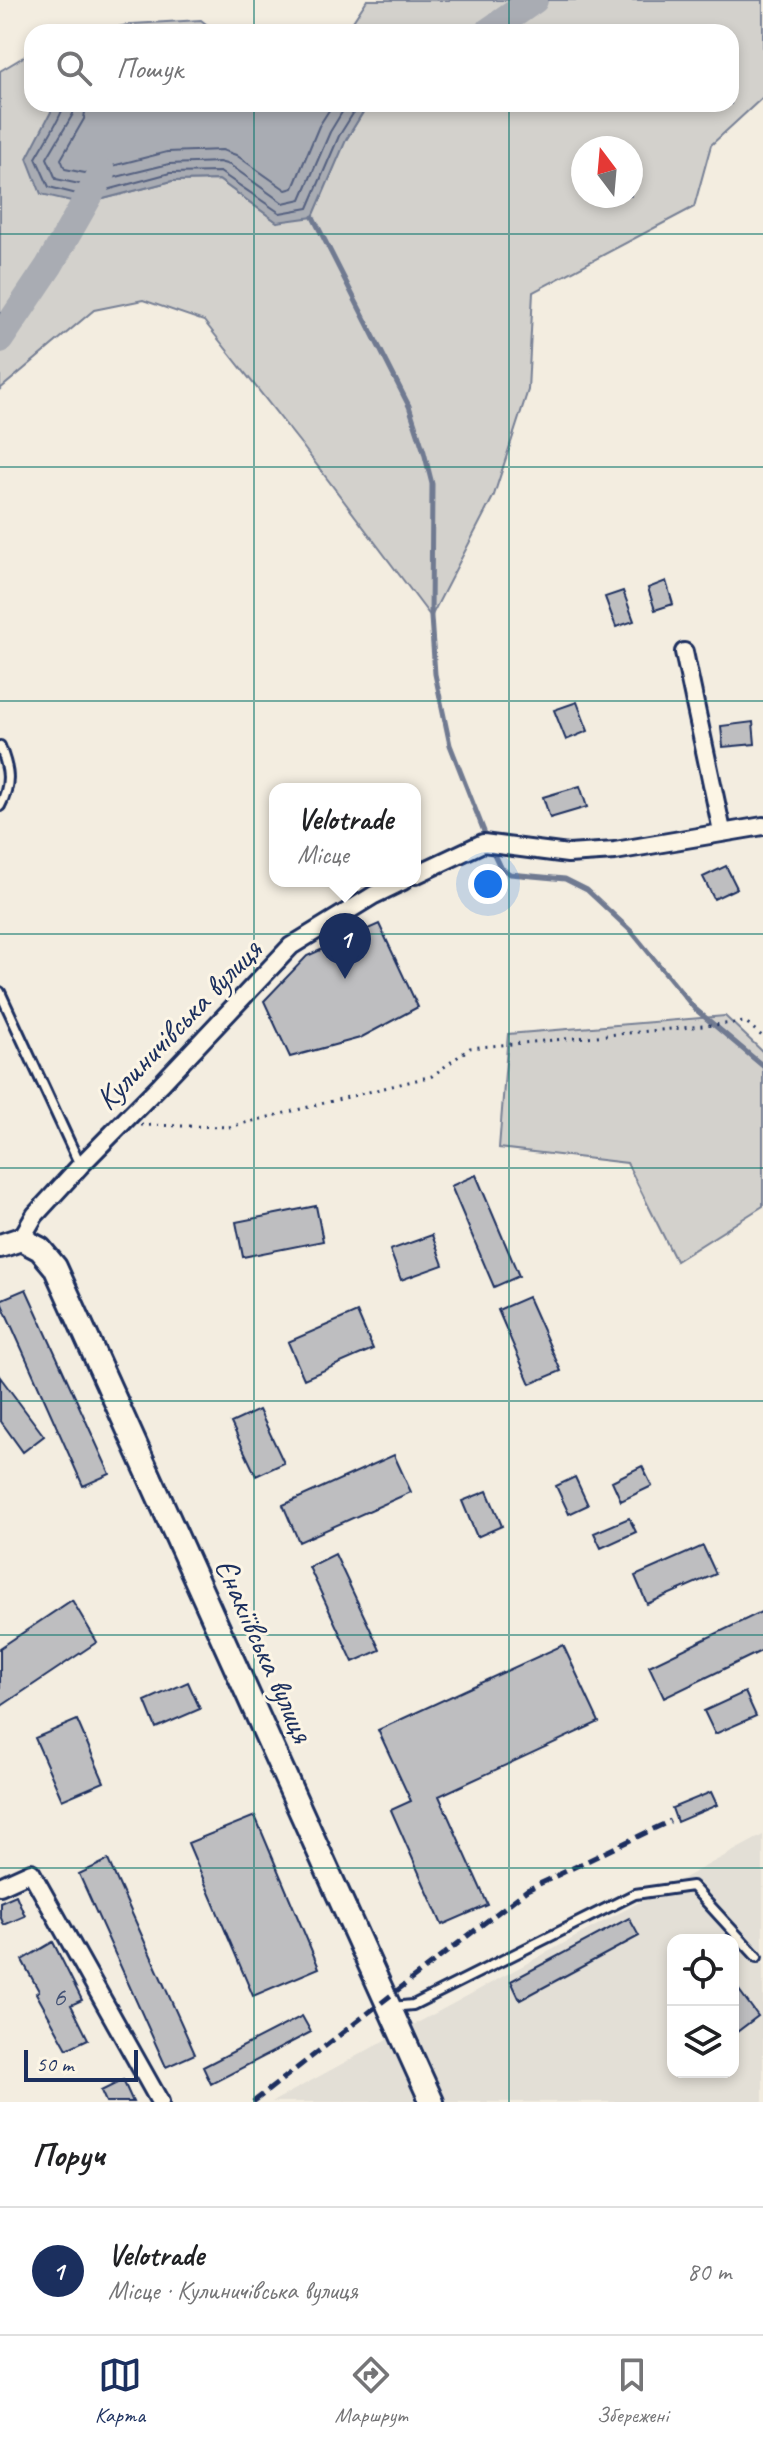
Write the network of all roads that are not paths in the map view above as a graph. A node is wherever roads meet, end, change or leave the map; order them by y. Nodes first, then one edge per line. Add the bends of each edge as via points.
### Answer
1 (684, 652) dead end
2 (0, 746) edge
3 (0, 806) edge
4 (763, 826) edge
5 (722, 831) junction
6 (421, 873) edge
7 (391, 887) edge
8 (0, 992) edge
9 (80, 1166) junction
10 (10, 1242) edge
11 (0, 1886) edge
12 (757, 1957) dead end
13 (390, 2007) junction
14 (160, 2102) edge
15 (432, 2102) edge

1 - 5 street
2 - 3 lane via 10,771
4 - 5 street
5 - 6 street via 568,854 492,843
7 - 9 street, Кулиничівська вулиця via 291,946
8 - 9 lane
9 - 10 street, Кулиничівська вулиця
10 - 13 street, Єнакіївська вулиця via 40,1249 55,1267
11 - 14 street via 31,1872
12 - 13 lane via 692,1886 635,1894 413,2005
13 - 15 street, Єнакіївська вулиця

